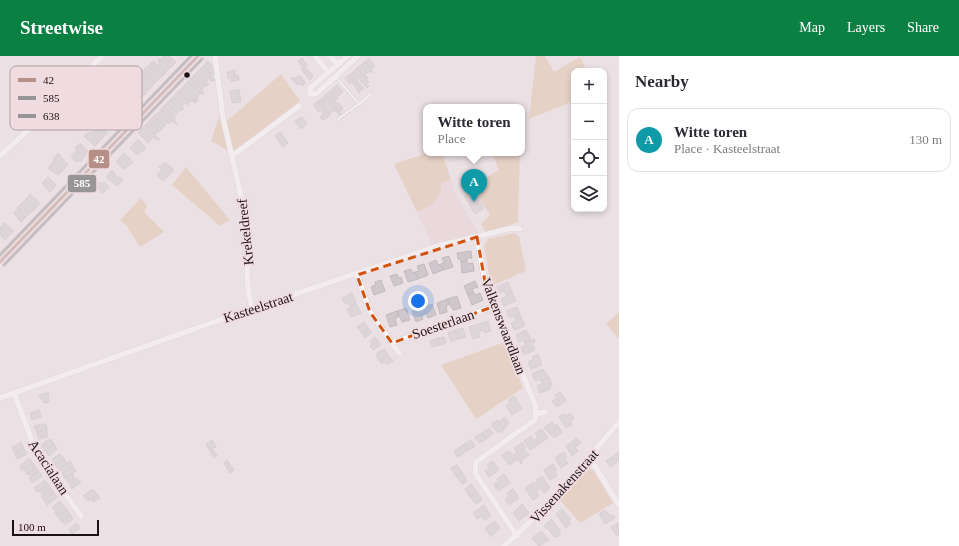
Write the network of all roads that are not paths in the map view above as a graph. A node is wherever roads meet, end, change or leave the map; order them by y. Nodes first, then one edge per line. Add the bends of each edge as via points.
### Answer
1 (102, 56) edge
2 (198, 56) edge
3 (215, 56) edge
4 (315, 56) edge
5 (330, 56) edge
6 (348, 56) edge
7 (358, 56) edge
8 (338, 65) junction
9 (92, 66) edge
10 (328, 72) junction
11 (336, 77) junction
12 (371, 94) dead end
13 (359, 104) junction
14 (299, 106) dead end
15 (142, 114) edge
16 (338, 119) dead end
17 (28, 130) edge
18 (127, 130) edge
19 (0, 156) edge
20 (232, 156) junction
21 (520, 229) dead end
22 (477, 237) junction
23 (0, 262) edge
24 (356, 275) junction
25 (495, 306) junction
26 (252, 309) junction
27 (392, 343) junction
28 (399, 353) dead end
29 (14, 392) junction
30 (0, 398) edge
31 (545, 412) dead end
32 (536, 414) junction
33 (619, 422) edge
34 (590, 458) junction
35 (619, 505) edge
36 (82, 516) dead end
37 (517, 536) junction
38 (504, 546) edge

1 - 9 street
2 - 15 main road
3 - 20 street, Krekeldreef via 223,118
4 - 10 street
5 - 8 street
6 - 8 street
7 - 11 street
8 - 10 street
10 - 11 street via 310,88 310,94 316,94
11 - 13 lane
12 - 13 lane
13 - 16 lane
14 - 20 street
17 - 19 street
18 - 23 main road
20 - 26 street, Krekeldreef via 245,213 248,289
21 - 22 street, Kasteelstraat via 512,228
22 - 24 street, Kasteelstraat via 438,246
22 - 25 street, Valkenswaardlaan via 485,282
24 - 26 street, Kasteelstraat
24 - 27 street, Soesterlaan via 370,312
25 - 27 street, Soesterlaan
25 - 32 street, Valkenswaardlaan via 536,407
26 - 29 street, Kasteelstraat
27 - 28 street, Soesterlaan
29 - 30 street, Kasteelstraat
29 - 36 street, Acacialaan via 36,452
31 - 32 street
32 - 37 street via 530,425 476,462 475,467 476,473
33 - 34 street, Vissenakenstraat
34 - 35 street
34 - 37 street, Vissenakenstraat
37 - 38 street, Vissenakenstraat

